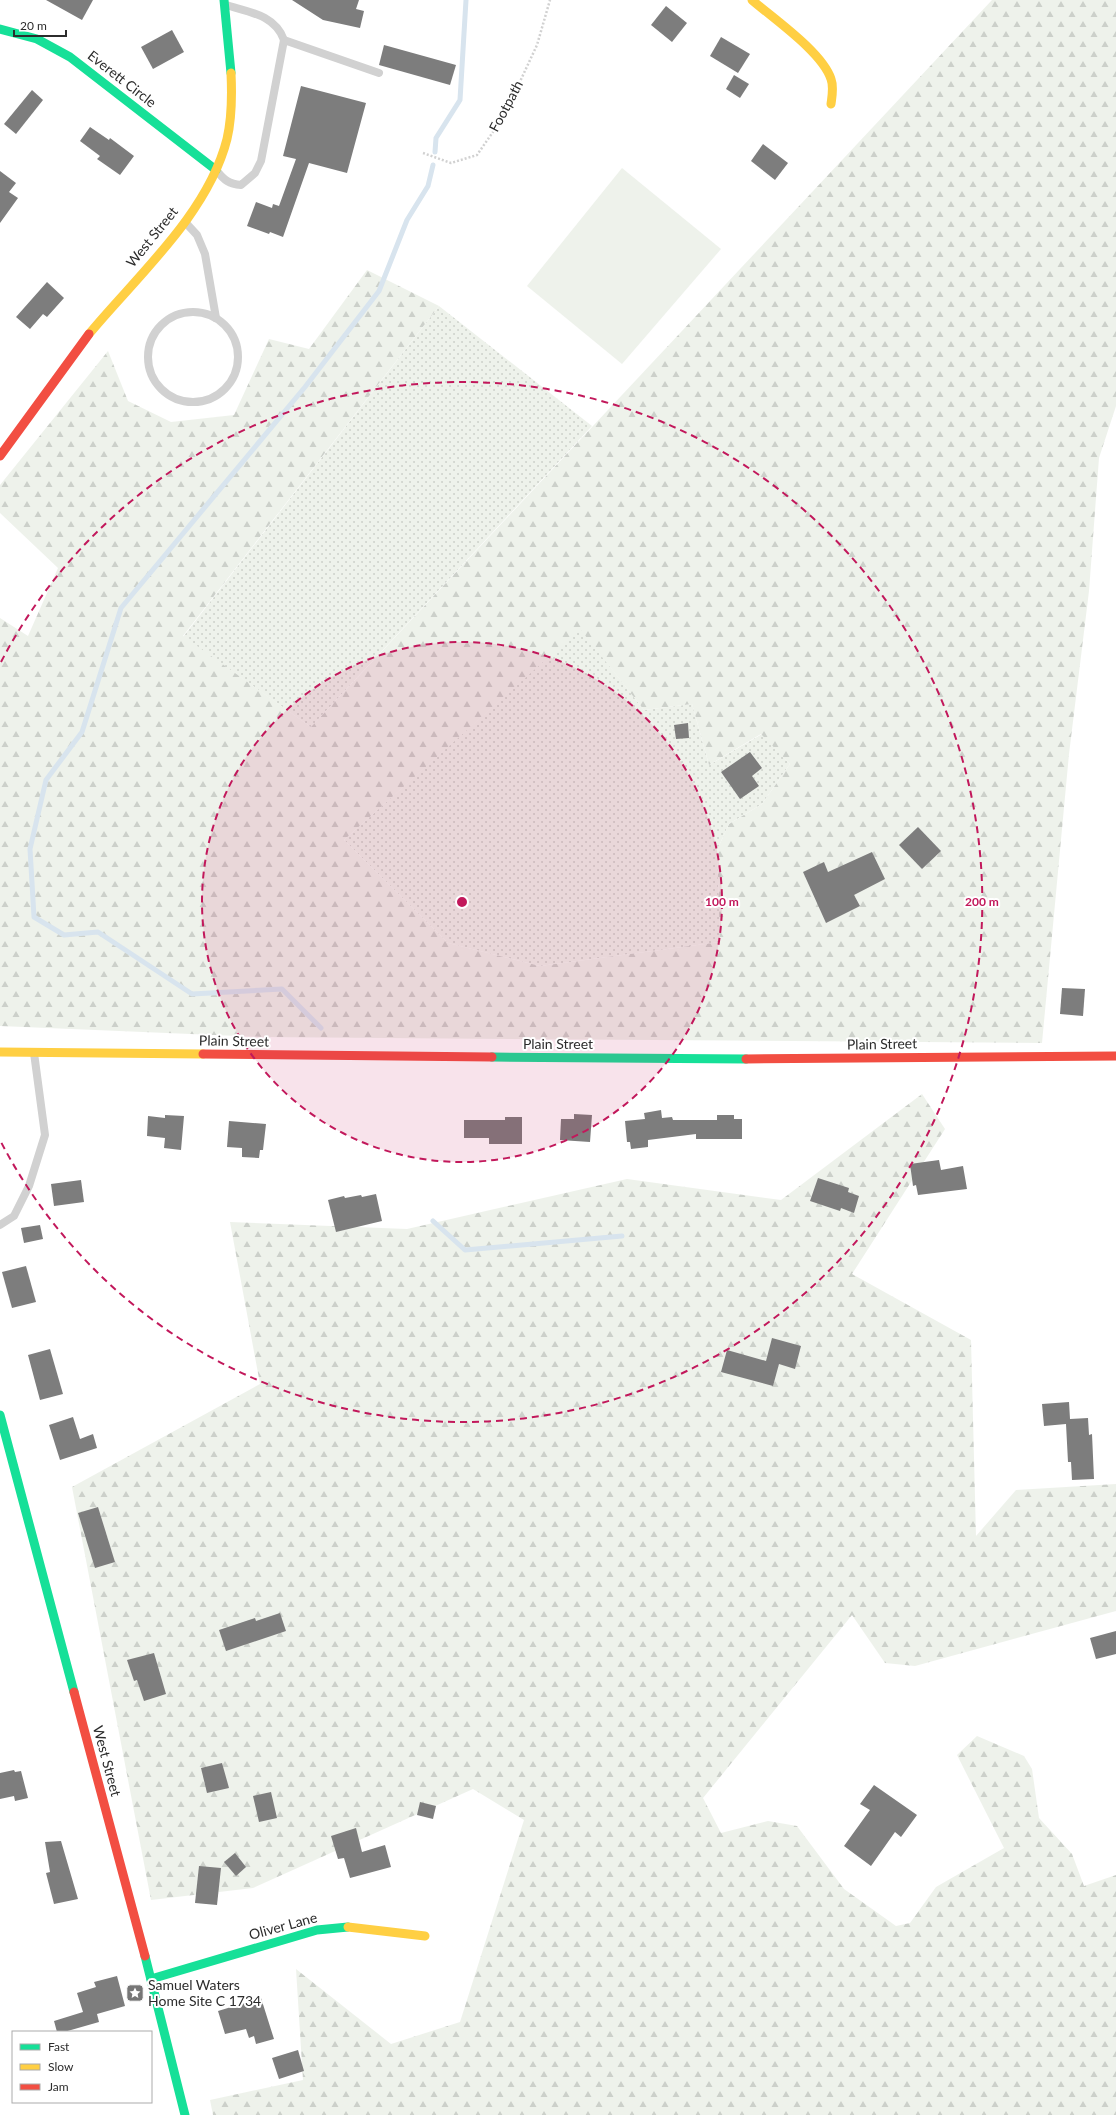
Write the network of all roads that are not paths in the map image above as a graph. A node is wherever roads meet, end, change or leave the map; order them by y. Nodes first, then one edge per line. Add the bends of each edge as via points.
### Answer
1 (752, 0) edge
2 (224, 2) edge
3 (0, 29) edge
4 (284, 40) junction
5 (379, 73) dead end
6 (831, 104) dead end
7 (216, 170) junction
8 (184, 221) junction
9 (216, 318) junction
10 (0, 456) edge
11 (0, 1052) edge
12 (34, 1052) junction
13 (1116, 1056) edge
14 (0, 1226) edge
15 (0, 1415) edge
16 (425, 1936) dead end
17 (151, 1979) junction
18 (185, 2115) edge

1 - 6 street via 825,66 831,83
2 - 4 lane via 266,18 281,31
2 - 7 street, West Street via 231,63 230,108 226,142
3 - 7 street, Everett Circle via 32,37 84,66
4 - 5 lane
4 - 7 lane via 260,161 255,173 241,185 223,180
7 - 8 street, West Street
8 - 9 lane via 197,235 205,254
8 - 10 street, West Street via 83,341
9 - 9 lane via 227,327 235,340 238,368 232,381 223,392 211,399 195,403 180,401 165,394 148,368 147,352 152,337 161,324 174,316 188,312 203,313
11 - 12 street, Plain Street
12 - 13 street, Plain Street via 415,1057
12 - 14 lane via 46,1135 29,1186 14,1216
15 - 17 street, West Street
16 - 17 street, Oliver Lane via 350,1927 317,1930
17 - 18 street, West Street

